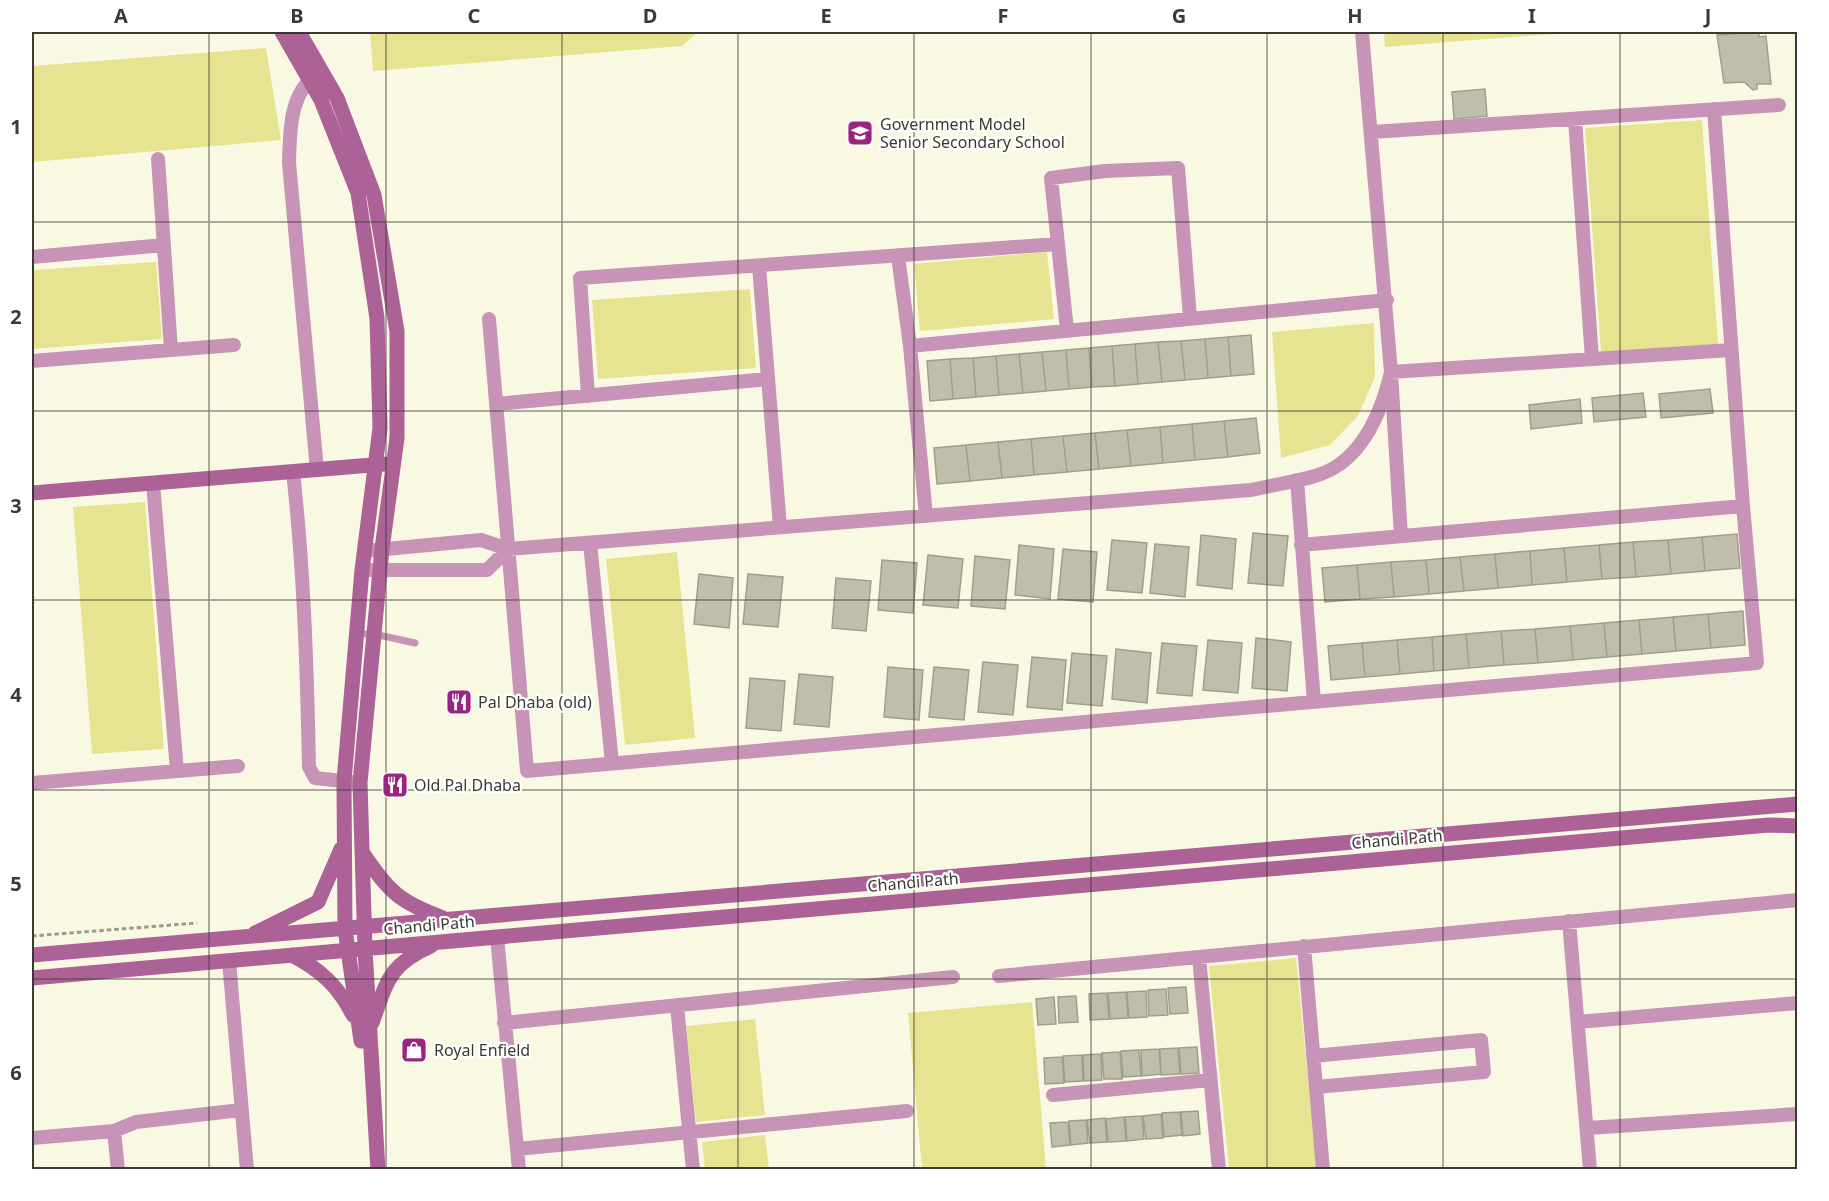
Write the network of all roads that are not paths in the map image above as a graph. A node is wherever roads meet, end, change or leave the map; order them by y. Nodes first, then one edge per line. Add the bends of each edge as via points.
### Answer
1 (282, 32) edge
2 (299, 32) edge
3 (1362, 32) edge
4 (316, 75) junction
5 (1779, 105) dead end
6 (1714, 109) junction
7 (1575, 119) junction
8 (1372, 132) junction
9 (158, 159) dead end
10 (1058, 244) junction
11 (164, 245) junction
12 (898, 256) junction
13 (32, 257) edge
14 (759, 266) junction
15 (1387, 300) junction
16 (1190, 318) junction
17 (489, 319) dead end
18 (1067, 330) junction
19 (234, 345) dead end
20 (910, 346) junction
21 (171, 350) junction
22 (1731, 350) junction
23 (1592, 359) junction
24 (32, 361) edge
25 (1391, 372) junction
26 (768, 379) junction
27 (588, 396) junction
28 (496, 404) junction
29 (393, 464) junction
30 (374, 465) junction
31 (317, 470) junction
32 (293, 472) junction
33 (1297, 480) junction
34 (153, 483) junction
35 (32, 493) edge
36 (1743, 506) junction
37 (926, 516) junction
38 (780, 527) junction
39 (1401, 536) junction
40 (590, 543) junction
41 (1301, 545) junction
42 (382, 549) junction
43 (508, 549) junction
44 (365, 551) junction
45 (362, 570) junction
46 (381, 572) junction
47 (358, 634) junction
48 (374, 634) junction
49 (416, 643) dead end
50 (1314, 702) junction
51 (612, 764) junction
52 (238, 766) dead end
53 (177, 771) junction
54 (344, 781) junction
55 (32, 783) edge
56 (360, 783) junction
57 (1797, 804) edge
58 (1797, 826) edge
59 (344, 841) junction
60 (362, 852) junction
61 (1797, 900) edge
62 (449, 920) junction
63 (1569, 921) junction
64 (364, 927) junction
65 (345, 929) junction
66 (246, 937) junction
67 (497, 937) junction
68 (442, 942) junction
69 (1304, 946) junction
70 (365, 949) junction
71 (348, 950) junction
72 (32, 955) edge
73 (292, 955) junction
74 (1199, 957) junction
75 (229, 961) junction
76 (999, 976) dead end
77 (953, 977) dead end
78 (32, 978) edge
79 (1797, 1002) edge
80 (677, 1006) junction
81 (1578, 1022) junction
82 (504, 1023) junction
83 (364, 1028) junction
84 (1313, 1056) junction
85 (1210, 1080) junction
86 (1316, 1087) junction
87 (1053, 1095) dead end
88 (241, 1110) junction
89 (907, 1111) dead end
90 (1797, 1114) edge
91 (1588, 1128) junction
92 (114, 1131) junction
93 (689, 1132) junction
94 (32, 1137) edge
95 (517, 1149) junction
96 (118, 1170) edge
97 (247, 1170) edge
98 (378, 1170) edge
99 (519, 1170) edge
100 (693, 1170) edge
101 (1219, 1170) edge
102 (1323, 1170) edge
103 (1590, 1170) edge

1 - 4 main road
2 - 4 main road
3 - 8 street
4 - 29 main road via 337,98 374,195 397,331 397,438
4 - 30 main road via 321,100 358,193 377,318 380,428
4 - 31 street via 297,99 291,120 289,163
5 - 6 street
6 - 7 street
6 - 22 street
7 - 8 street
7 - 23 street
8 - 15 street
9 - 11 street
10 - 12 street
10 - 16 street via 1051,178 1178,168
10 - 18 street
11 - 13 street
11 - 21 street
12 - 14 street
12 - 20 street
14 - 26 street
14 - 27 street via 580,278
15 - 16 street
15 - 25 street
16 - 18 street
17 - 28 street
18 - 20 street
19 - 21 street
20 - 37 street
21 - 24 street
22 - 23 street
22 - 36 street
23 - 25 street
25 - 33 street via 1383,404 1357,448 1317,476
25 - 39 street
26 - 27 street
26 - 38 street
27 - 28 street
28 - 43 street
29 - 30 main road
29 - 42 main road
30 - 31 main road
30 - 44 main road
31 - 32 main road
32 - 34 main road
32 - 54 street via 306,619 309,767 315,778
33 - 37 street via 1251,490
33 - 41 street
34 - 35 main road
34 - 53 street
36 - 39 street
36 - 50 street via 1757,663
37 - 38 street
38 - 40 street
39 - 41 street
40 - 43 street
40 - 51 street
41 - 50 street
42 - 43 street via 481,540
42 - 44 street
42 - 46 main road
43 - 46 street via 487,570
43 - 51 street via 527,771
44 - 45 main road
45 - 46 street
45 - 47 main road
46 - 48 main road
47 - 48 lane
47 - 54 main road
48 - 49 lane
48 - 56 main road
50 - 51 street
52 - 53 street
53 - 55 street
54 - 56 street
54 - 59 main road
56 - 60 main road
57 - 62 main road, Chandi Path
58 - 67 main road, Chandi Path via 1769,825
59 - 65 main road
59 - 66 main road via 318,902
60 - 62 main road via 396,896
60 - 64 main road
61 - 63 street
62 - 64 main road, Chandi Path
63 - 69 street
63 - 81 street
64 - 65 main road, Chandi Path
64 - 70 main road
65 - 66 main road, Chandi Path
65 - 71 main road
66 - 72 main road, Chandi Path
67 - 68 main road, Chandi Path
67 - 82 street
68 - 70 main road, Chandi Path
68 - 83 main road via 409,957 394,969
69 - 74 street
69 - 84 street
70 - 71 main road, Chandi Path
70 - 83 main road
71 - 73 main road, Chandi Path
71 - 83 main road
73 - 75 main road, Chandi Path
73 - 83 main road via 313,966 335,986
74 - 76 street
74 - 85 street
75 - 78 main road, Chandi Path
75 - 88 street
77 - 80 street
79 - 81 street
80 - 82 street
80 - 93 street
81 - 91 street
82 - 95 street
83 - 98 main road
84 - 86 street
84 - 86 street via 1481,1040 1484,1072
85 - 87 street
85 - 101 street
86 - 102 street
88 - 92 street via 136,1122
88 - 97 street
89 - 93 street
90 - 91 street
91 - 103 street
92 - 94 street
92 - 96 street
93 - 95 street
93 - 100 street
95 - 99 street

